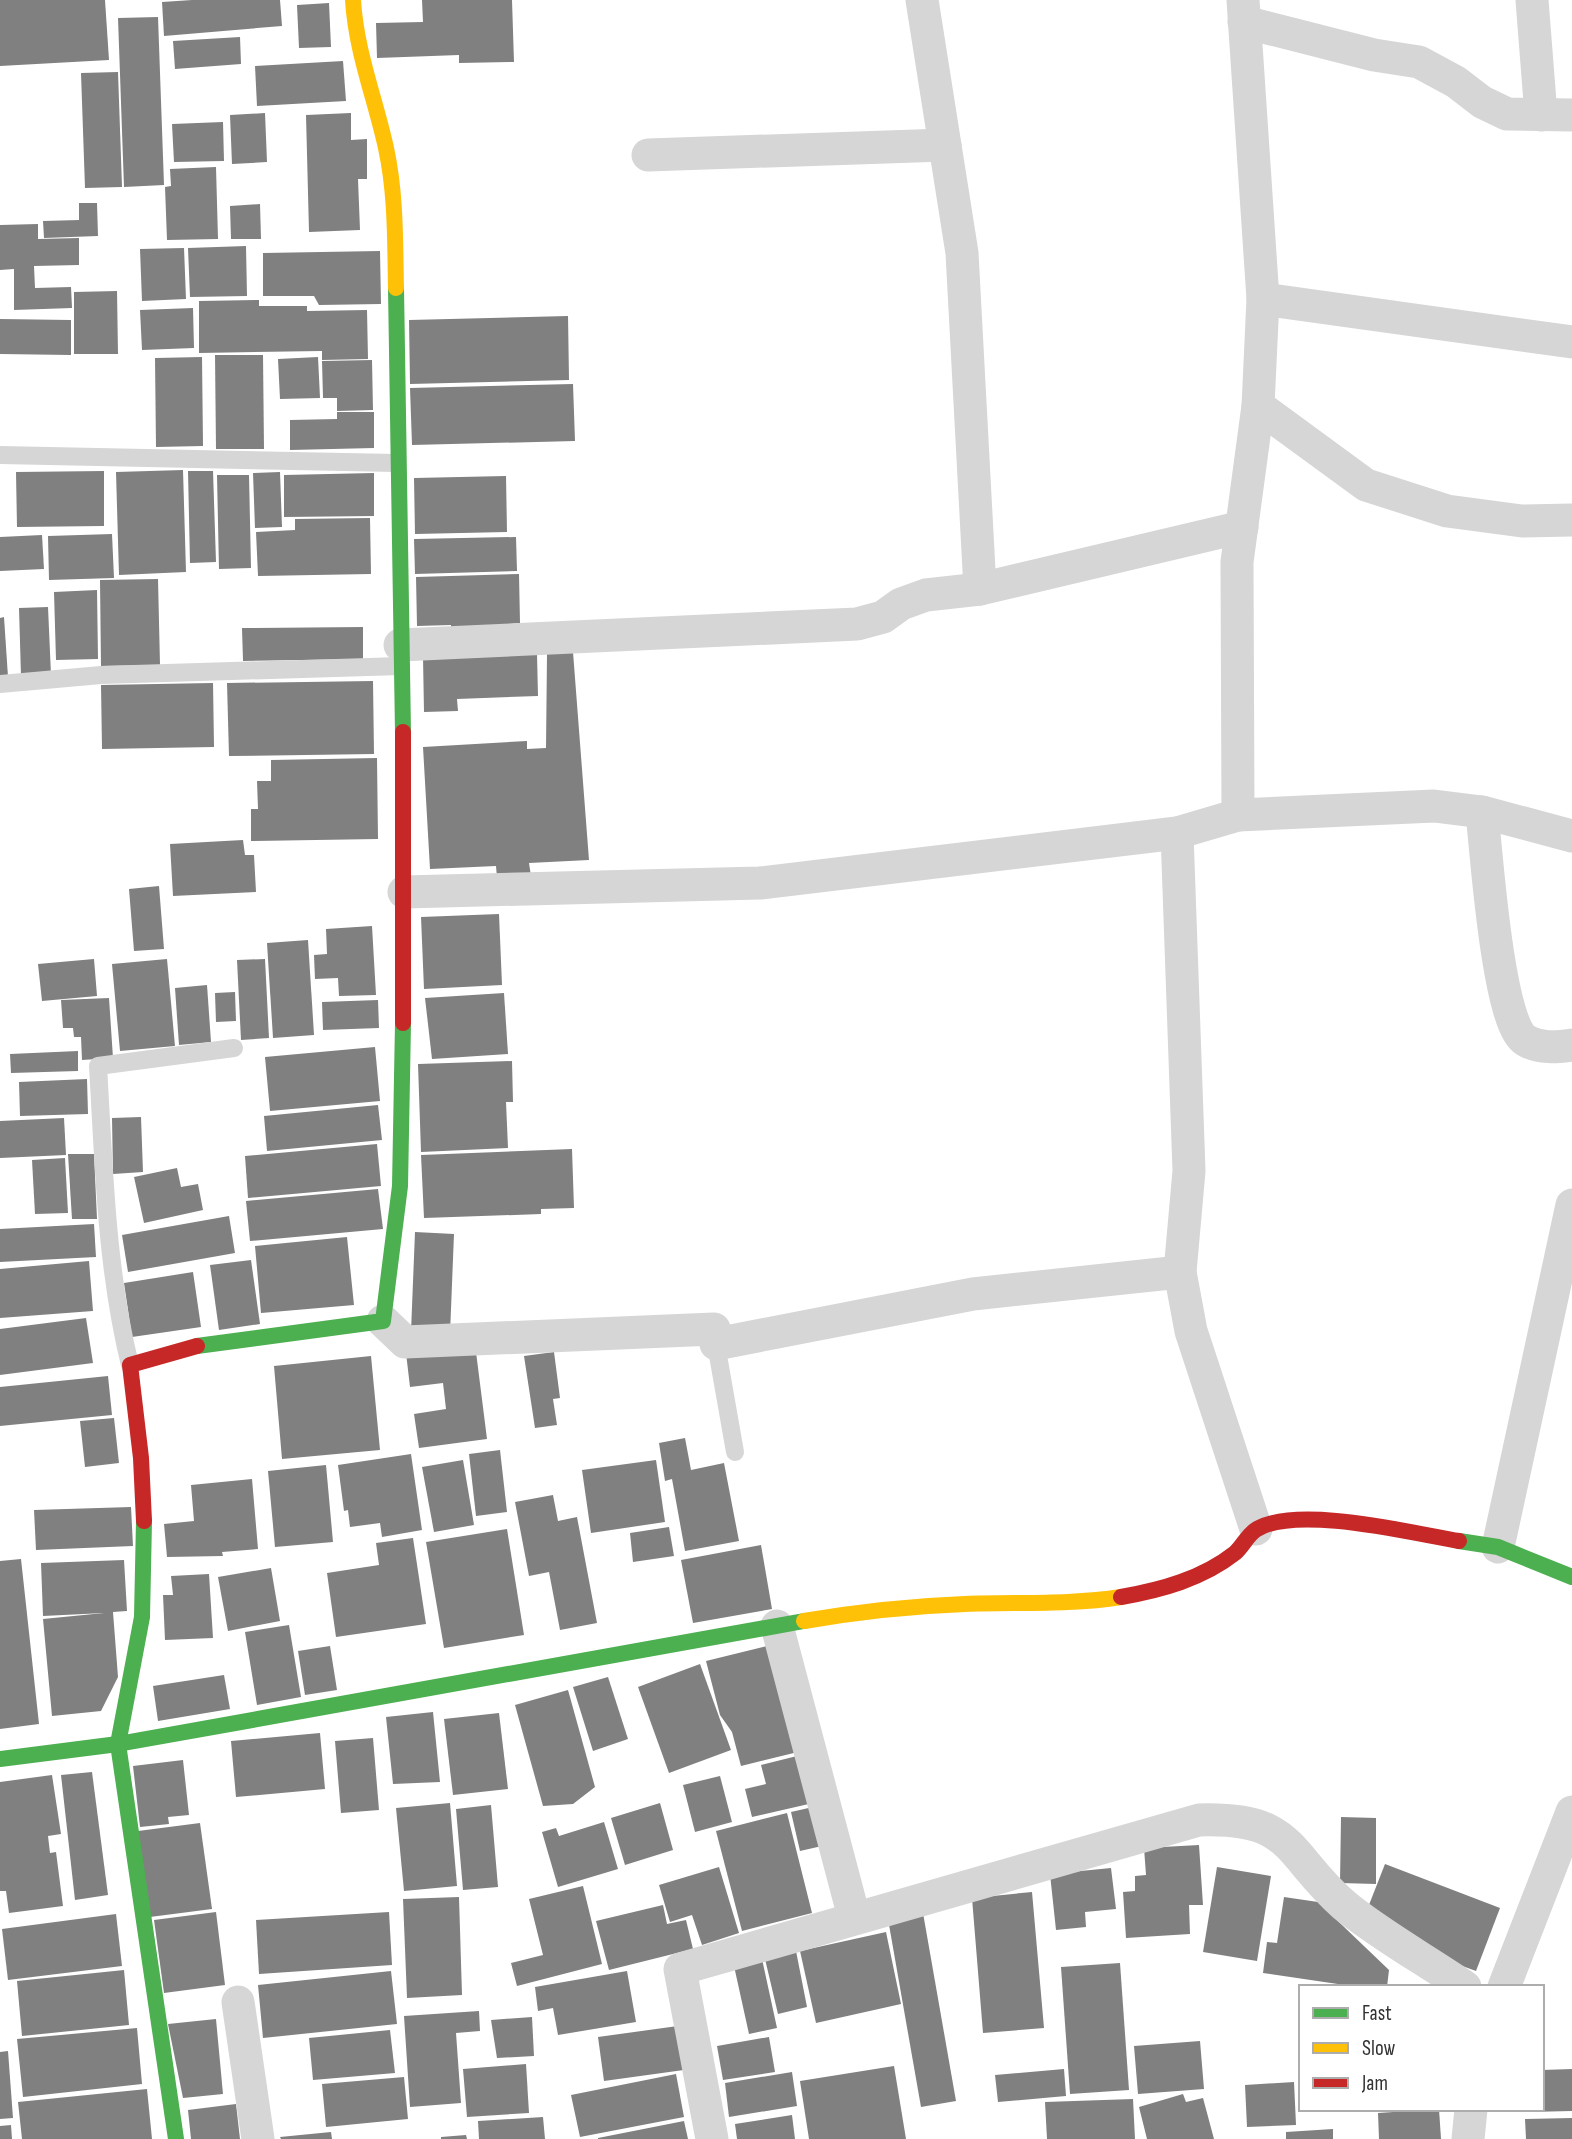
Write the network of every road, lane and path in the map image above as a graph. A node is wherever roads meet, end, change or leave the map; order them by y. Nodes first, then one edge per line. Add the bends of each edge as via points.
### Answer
1 (353, 0) edge
2 (922, 0) edge
3 (1532, 0) edge
4 (1244, 11) edge
5 (1556, 115) edge
6 (945, 145) junction
7 (648, 155) dead end
8 (1263, 299) junction
9 (1572, 342) edge
10 (1258, 406) junction
11 (0, 455) edge
12 (396, 463) junction
13 (1572, 520) edge
14 (1242, 527) junction
15 (980, 589) junction
16 (400, 656) junction
17 (0, 684) edge
18 (1482, 812) junction
19 (1238, 816) junction
20 (1177, 833) junction
21 (1572, 836) edge
22 (404, 892) junction
23 (1572, 1045) edge
24 (234, 1048) dead end
25 (1572, 1205) edge
26 (1180, 1272) junction
27 (383, 1321) junction
28 (716, 1344) junction
29 (130, 1365) junction
30 (735, 1452) dead end
31 (1256, 1530) junction
32 (1499, 1547) junction
33 (1572, 1577) edge
34 (777, 1626) junction
35 (118, 1744) junction
36 (0, 1759) edge
37 (1572, 1812) edge
38 (854, 1917) junction
39 (1462, 1985) edge
40 (1505, 1985) edge
41 (238, 2001) dead end
42 (1471, 2111) edge
43 (176, 2139) edge
44 (258, 2139) edge
45 (712, 2139) edge
46 (1468, 2139) edge

1 - 12 street via 355,32 386,149 395,208
2 - 6 street
3 - 5 street
4 - 5 street via 1374,55 1419,62 1507,114
4 - 8 street
6 - 7 street
6 - 15 street via 962,253
8 - 9 street
8 - 10 street
10 - 13 street via 1366,485 1447,511 1522,521
10 - 14 street
11 - 12 lane
12 - 16 street
14 - 15 street
14 - 19 street via 1237,562
15 - 16 street via 926,595 883,617 857,624
16 - 17 lane
16 - 22 street
18 - 19 street via 1434,806
18 - 21 street
18 - 23 street via 1504,996 1513,1027 1523,1040 1536,1044
19 - 20 street
20 - 22 street via 760,883
20 - 26 street via 1189,1171
22 - 27 street via 401,1165 396,1261
24 - 29 lane via 98,1066 108,1241
25 - 32 street
26 - 28 street via 973,1294
26 - 31 street via 1191,1331
27 - 28 street via 405,1342 714,1329
27 - 29 street via 187,1348
28 - 30 lane
29 - 35 street via 145,1549 142,1617
31 - 32 street via 1288,1520 1327,1520
31 - 34 street via 1236,1552 1197,1577 1134,1594 1095,1601 851,1612
32 - 33 street
34 - 35 street
34 - 38 street
35 - 36 street
35 - 43 street
37 - 40 street
38 - 39 street via 1199,1820 1227,1819 1254,1824 1291,1844 1344,1905
38 - 45 street via 680,1969
41 - 44 street
42 - 46 street

